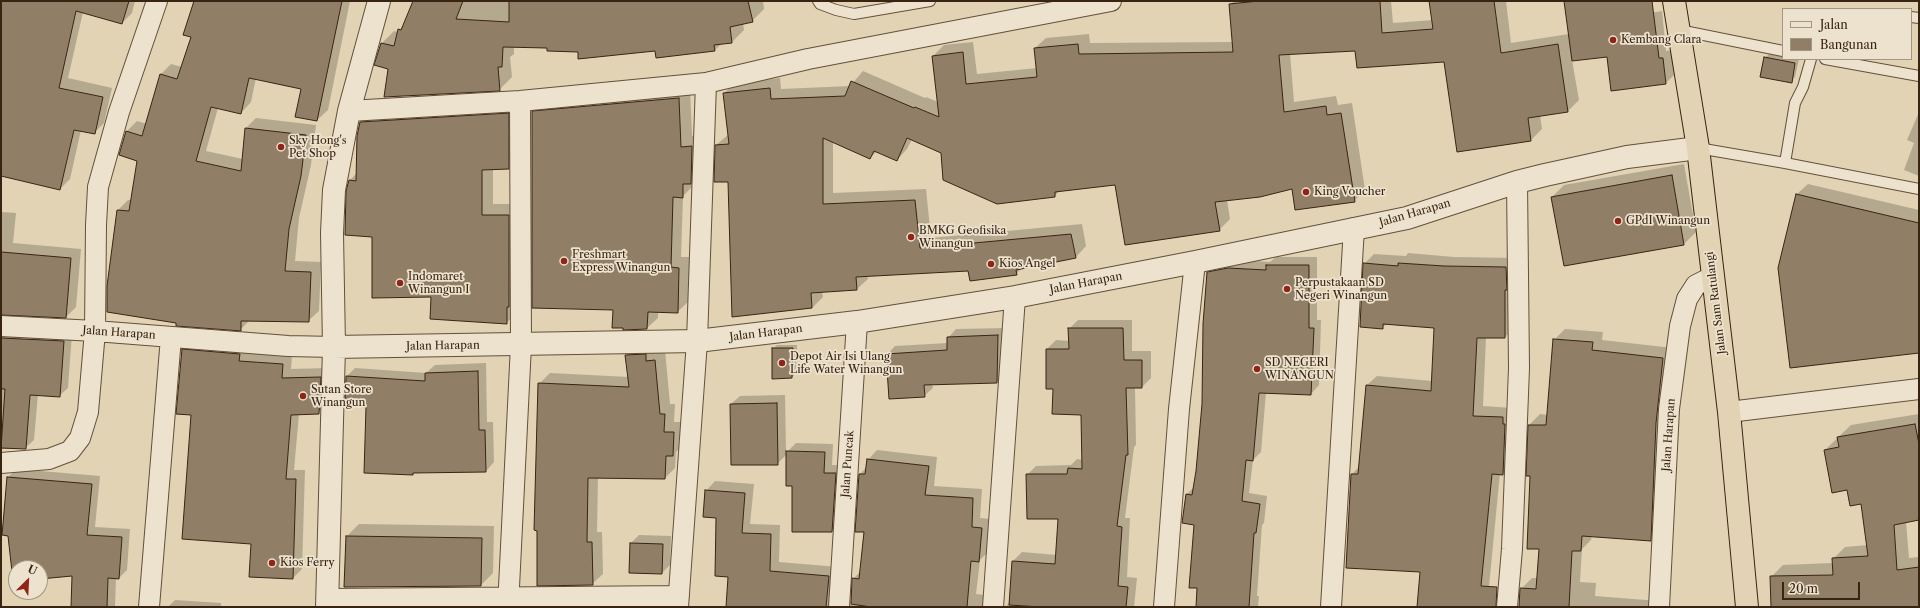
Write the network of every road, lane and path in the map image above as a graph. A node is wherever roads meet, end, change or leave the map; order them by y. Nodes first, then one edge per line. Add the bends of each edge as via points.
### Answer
1 (157, 1) edge
2 (379, 1) edge
3 (818, 1) edge
4 (930, 1) edge
5 (1111, 1) edge
6 (1674, 1) edge
7 (1679, 30) junction
8 (1782, 51) edge
9 (1811, 60) edge
10 (1831, 60) edge
11 (1919, 76) edge
12 (706, 83) junction
13 (520, 101) junction
14 (349, 111) junction
15 (1698, 148) junction
16 (1785, 163) junction
17 (1517, 182) junction
18 (1919, 189) edge
19 (1354, 228) junction
20 (1195, 262) junction
21 (1712, 277) junction
22 (1015, 297) junction
23 (858, 322) junction
24 (1, 326) edge
25 (95, 331) junction
26 (170, 337) junction
27 (697, 341) junction
28 (521, 345) junction
29 (334, 347) junction
30 (1919, 389) edge
31 (1729, 412) junction
32 (1, 463) edge
33 (678, 602) edge
34 (328, 603) edge
35 (508, 603) edge
36 (149, 607) edge
37 (839, 607) edge
38 (993, 607) edge
39 (1164, 607) edge
40 (1332, 607) edge
41 (1507, 607) edge
42 (1659, 607) edge
43 (1747, 607) edge

1 - 25 street via 119,112 98,187
2 - 14 street
3 - 4 lane via 836,10 854,14
5 - 12 street via 808,59
6 - 7 highway, Jalan Sam Ratulangi
7 - 8 lane
7 - 15 highway, Jalan Sam Ratulangi
9 - 16 lane via 1803,87 1795,103
10 - 11 lane
12 - 13 street
12 - 27 street
13 - 14 street
13 - 28 street
14 - 29 street via 338,163 333,210
15 - 16 lane
15 - 17 street, Jalan Harapan via 1627,157
15 - 21 highway, Jalan Sam Ratulangi
16 - 18 lane
17 - 19 street, Jalan Harapan via 1407,218
17 - 41 street via 1518,368 1512,549
19 - 20 street, Jalan Harapan
19 - 40 street
20 - 22 street, Jalan Harapan
20 - 39 street via 1179,409
21 - 31 highway, Jalan Sam Ratulangi
21 - 42 street, Jalan Harapan via 1696,285 1687,299 1680,326 1669,409
22 - 23 street, Jalan Harapan
22 - 38 street
23 - 27 street, Jalan Harapan
23 - 37 street, Jalan Puncak
24 - 25 street, Jalan Harapan
25 - 26 street, Jalan Harapan
25 - 32 street via 88,412 80,438 70,451 49,459
26 - 29 street, Jalan Harapan
26 - 36 street
27 - 28 street, Jalan Harapan
27 - 33 street
28 - 29 street, Jalan Harapan
28 - 35 street
29 - 34 street
30 - 31 street
31 - 43 highway, Jalan Sam Ratulangi
33 - 35 street
34 - 35 street

